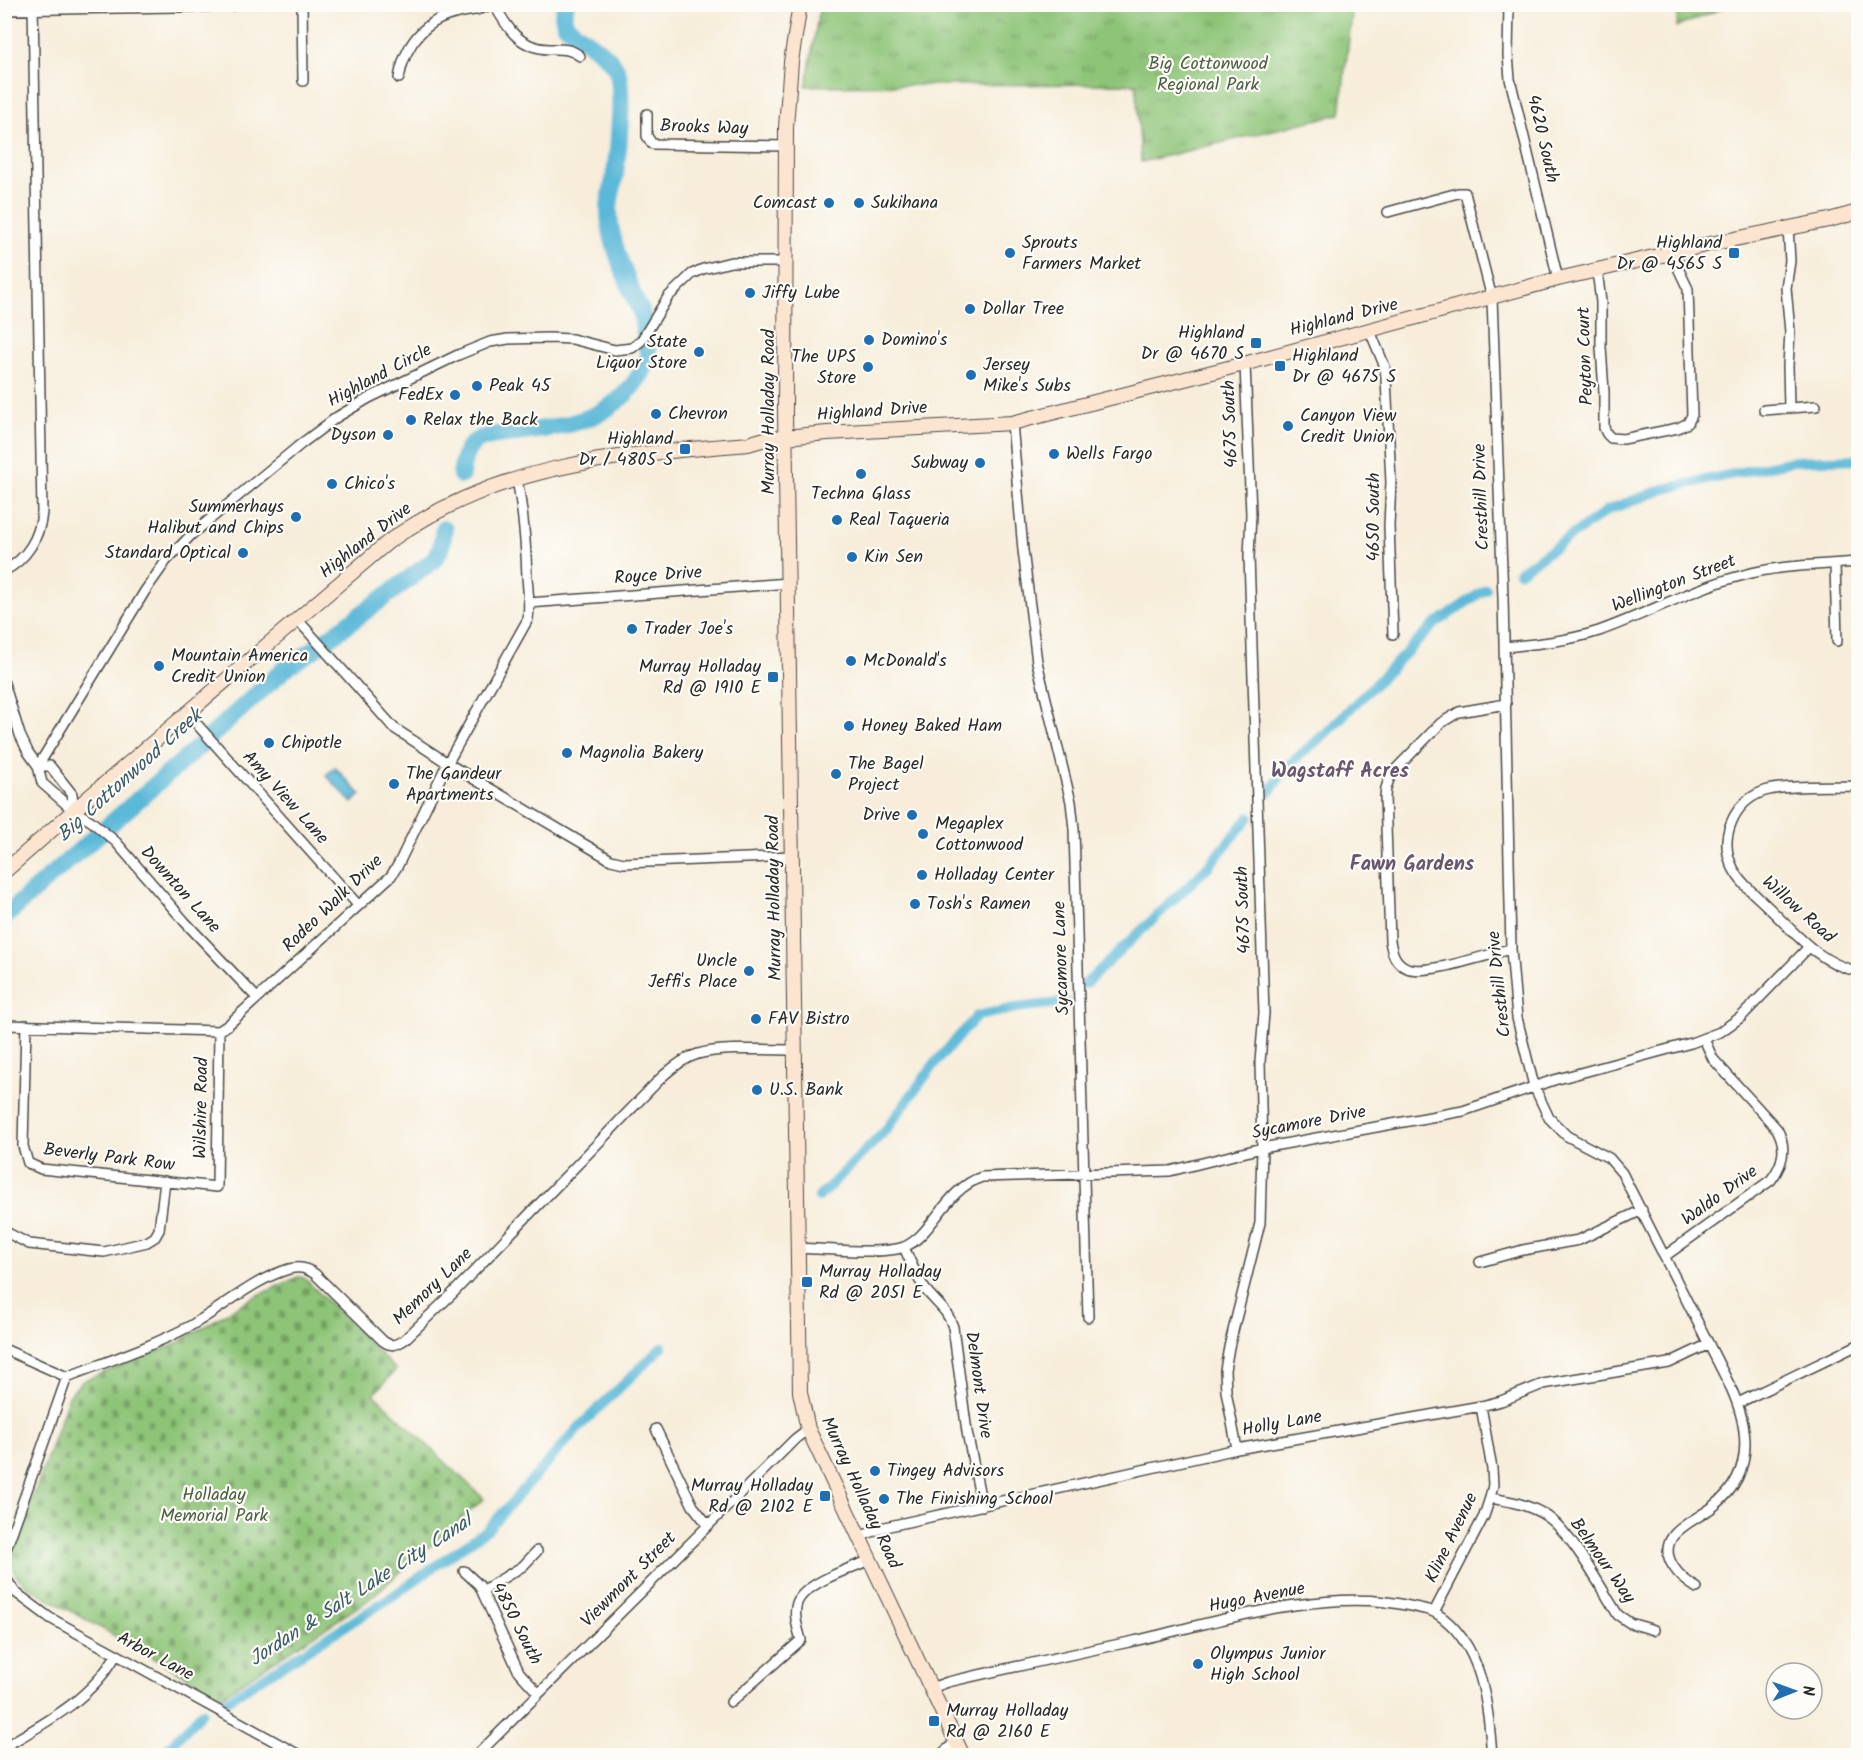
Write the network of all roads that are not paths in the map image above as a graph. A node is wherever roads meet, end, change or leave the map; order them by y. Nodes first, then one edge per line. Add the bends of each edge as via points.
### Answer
1 (302, 4) edge
2 (493, 4) edge
3 (800, 4) edge
4 (1509, 4) edge
5 (179, 6) edge
6 (233, 6) edge
7 (33, 7) edge
8 (4, 10) edge
9 (580, 56) dead end
10 (399, 78) dead end
11 (303, 81) dead end
12 (647, 114) dead end
13 (786, 146) junction
14 (1388, 212) dead end
15 (1858, 213) edge
16 (1788, 227) junction
17 (1677, 252) junction
18 (787, 262) junction
19 (1597, 270) junction
20 (1558, 279) junction
21 (1492, 298) junction
22 (1370, 331) junction
23 (1245, 364) junction
24 (1816, 406) dead end
25 (1789, 408) junction
26 (1764, 410) dead end
27 (1012, 423) junction
28 (786, 437) junction
29 (517, 479) junction
30 (1858, 562) edge
31 (1835, 564) junction
32 (4, 571) edge
33 (789, 583) junction
34 (529, 603) junction
35 (297, 619) junction
36 (1393, 634) dead end
37 (1837, 641) dead end
38 (1504, 647) junction
39 (4, 683) edge
40 (1506, 704) junction
41 (186, 713) junction
42 (447, 764) junction
43 (38, 766) junction
44 (1858, 786) edge
45 (74, 811) junction
46 (793, 856) junction
47 (4, 872) edge
48 (358, 904) junction
49 (1809, 947) junction
50 (1511, 949) junction
51 (1858, 971) edge
52 (257, 998) junction
53 (4, 1025) edge
54 (26, 1025) junction
55 (219, 1031) junction
56 (1704, 1039) junction
57 (795, 1050) junction
58 (1534, 1086) junction
59 (1262, 1148) junction
60 (1085, 1174) junction
61 (165, 1181) junction
62 (218, 1186) joint
63 (1642, 1210) junction
64 (4, 1231) edge
65 (904, 1246) junction
66 (798, 1248) junction
67 (1665, 1256) junction
68 (1480, 1262) dead end
69 (1089, 1317) dead end
70 (1709, 1344) junction
71 (1858, 1345) edge
72 (4, 1348) edge
73 (68, 1377) junction
74 (1738, 1403) junction
75 (1481, 1406) junction
76 (656, 1429) dead end
77 (808, 1430) junction
78 (1237, 1449) junction
79 (1491, 1497) junction
80 (982, 1506) junction
81 (708, 1525) junction
82 (859, 1536) junction
83 (537, 1551) dead end
84 (4, 1555) edge
85 (870, 1560) junction
86 (464, 1571) dead end
87 (4, 1576) edge
88 (1697, 1588) dead end
89 (482, 1591) junction
90 (1434, 1612) junction
91 (1654, 1630) dead end
92 (116, 1655) junction
93 (931, 1688) junction
94 (538, 1693) junction
95 (731, 1702) dead end
96 (956, 1741) junction
97 (4, 1747) edge
98 (301, 1755) edge
99 (476, 1755) edge
100 (940, 1755) edge
101 (963, 1755) edge
102 (1492, 1755) edge

1 - 11 street
2 - 9 street via 510,31 525,44 570,50
2 - 10 street via 448,15 420,32 408,48
3 - 13 main road, Murray Holladay Road via 791,62
4 - 20 street, 4620 South via 1510,79
5 - 6 street
5 - 7 street
7 - 8 street
7 - 32 street via 42,512 41,524 27,553
12 - 13 street, Brooks Way via 647,136 652,144
13 - 18 main road, Murray Holladay Road
14 - 21 street, Cresthill Drive via 1465,194
15 - 16 main road, Highland Drive
16 - 17 main road, Highland Drive
16 - 25 street
17 - 19 main road, Highland Drive
17 - 19 street, Peyton Court via 1689,296 1691,419 1678,428 1623,439 1611,438 1604,428
18 - 28 main road, Murray Holladay Road
18 - 43 street, Highland Circle via 731,262 692,274 674,290 641,341 632,348 606,348 561,339 490,342 379,393 337,417 191,536 166,561
19 - 20 main road, Highland Drive
20 - 21 main road, Highland Drive
21 - 22 main road, Highland Drive
21 - 38 street, Cresthill Drive
22 - 23 main road, Highland Drive
22 - 36 street, 4650 South via 1386,378
23 - 27 main road, Highland Drive
23 - 59 street, 4675 South via 1264,1013 1260,1062
24 - 25 street
25 - 26 street
27 - 28 main road, Highland Drive
27 - 60 street, Sycamore Lane via 1037,662 1071,802 1074,830
28 - 29 main road, Highland Drive via 603,458
28 - 33 main road, Murray Holladay Road
29 - 34 street, Rodeo Walk Drive
29 - 35 main road, Highland Drive via 468,496 420,520
30 - 31 street, Wellington Street
31 - 37 street
31 - 38 street, Wellington Street via 1770,569 1739,576 1584,635
33 - 34 street, Royce Drive
33 - 46 main road, Murray Holladay Road
34 - 42 street, Rodeo Walk Drive via 525,626
35 - 41 main road, Highland Drive
35 - 42 street via 394,728
38 - 40 street, Cresthill Drive
39 - 43 street, Downton Lane via 20,735
40 - 50 street, Cresthill Drive
40 - 50 street via 1460,712 1441,723 1391,774 1385,797 1390,941 1396,960 1404,967 1423,970
41 - 45 main road, Highland Drive
41 - 48 street, Amy View Lane
42 - 46 street via 611,860 624,863
42 - 48 street, Rodeo Walk Drive via 398,865 379,888
43 - 45 street, Downton Lane via 42,783
43 - 45 street via 50,766 72,794
44 - 49 street, Willow Road via 1761,792 1746,802 1733,819 1727,837 1736,873
45 - 47 main road, Highland Drive
45 - 52 street, Downton Lane via 116,843
46 - 57 main road, Murray Holladay Road
48 - 52 street, Rodeo Walk Drive
49 - 51 street, Willow Road
49 - 56 street, Sycamore Drive via 1741,1017
50 - 58 street, Cresthill Drive via 1516,1018
52 - 55 street, Rodeo Walk Drive
53 - 54 street
54 - 55 street
54 - 61 street, Beverly Park Row via 23,1146 28,1163 42,1168
55 - 62 street, Wilshire Road
56 - 58 street, Sycamore Drive
56 - 67 street, Waldo Drive via 1713,1059 1778,1128 1784,1141 1783,1157 1771,1180
57 - 66 main road, Murray Holladay Road
57 - 73 street, Memory Lane via 705,1052 676,1065 451,1295 394,1345 383,1341 315,1274 295,1267 251,1287 188,1327
58 - 59 street, Sycamore Drive via 1454,1113
58 - 63 street, Cresthill Drive via 1549,1118 1567,1136 1613,1162
59 - 60 street, Sycamore Drive via 1170,1171
59 - 78 street, 4675 South via 1259,1229 1225,1370
60 - 65 street, Sycamore Drive via 976,1179 962,1187 918,1237
60 - 69 street, Sycamore Lane
61 - 62 street, Beverly Park Row
61 - 64 street via 160,1226 155,1237 147,1242 100,1252 29,1244
63 - 67 street, Cresthill Drive
63 - 68 street via 1579,1240
65 - 66 street via 860,1250
65 - 80 street, Delmont Drive via 916,1276 951,1320
66 - 77 main road, Murray Holladay Road via 800,1392
67 - 70 street, Cresthill Drive
70 - 74 street, Cresthill Drive
70 - 75 street, Holly Lane via 1669,1363 1543,1384
71 - 74 street
72 - 73 street
73 - 84 street
74 - 88 street, Cresthill Drive via 1746,1436 1737,1475 1720,1500 1677,1532 1669,1546 1673,1568
75 - 78 street, Holly Lane
75 - 79 street, Kline Avenue via 1492,1469
76 - 81 street via 693,1506
77 - 81 street, Viewmont Street
77 - 82 main road, Murray Holladay Road
78 - 80 street, Holly Lane
79 - 90 street, Kline Avenue
79 - 91 street, Belmour Way via 1517,1503 1561,1528 1618,1615 1629,1623
80 - 82 street, Holly Lane
81 - 94 street, Viewmont Street
82 - 85 main road, Murray Holladay Road
83 - 89 street via 523,1566
85 - 93 main road, Murray Holladay Road
85 - 95 street via 804,1593 796,1610 801,1640
86 - 89 street, 4850 South
87 - 92 street, Arbor Lane via 15,1592 50,1618
89 - 94 street, 4850 South via 519,1672
90 - 93 street, Hugo Avenue via 1396,1602 1341,1600 1306,1604
90 - 102 street, Hugo Avenue via 1449,1623 1473,1656 1489,1717
92 - 97 street via 85,1695
92 - 98 street, Arbor Lane
93 - 96 main road, Murray Holladay Road
94 - 99 street, Viewmont Street
96 - 100 street
96 - 101 main road, Murray Holladay Road

